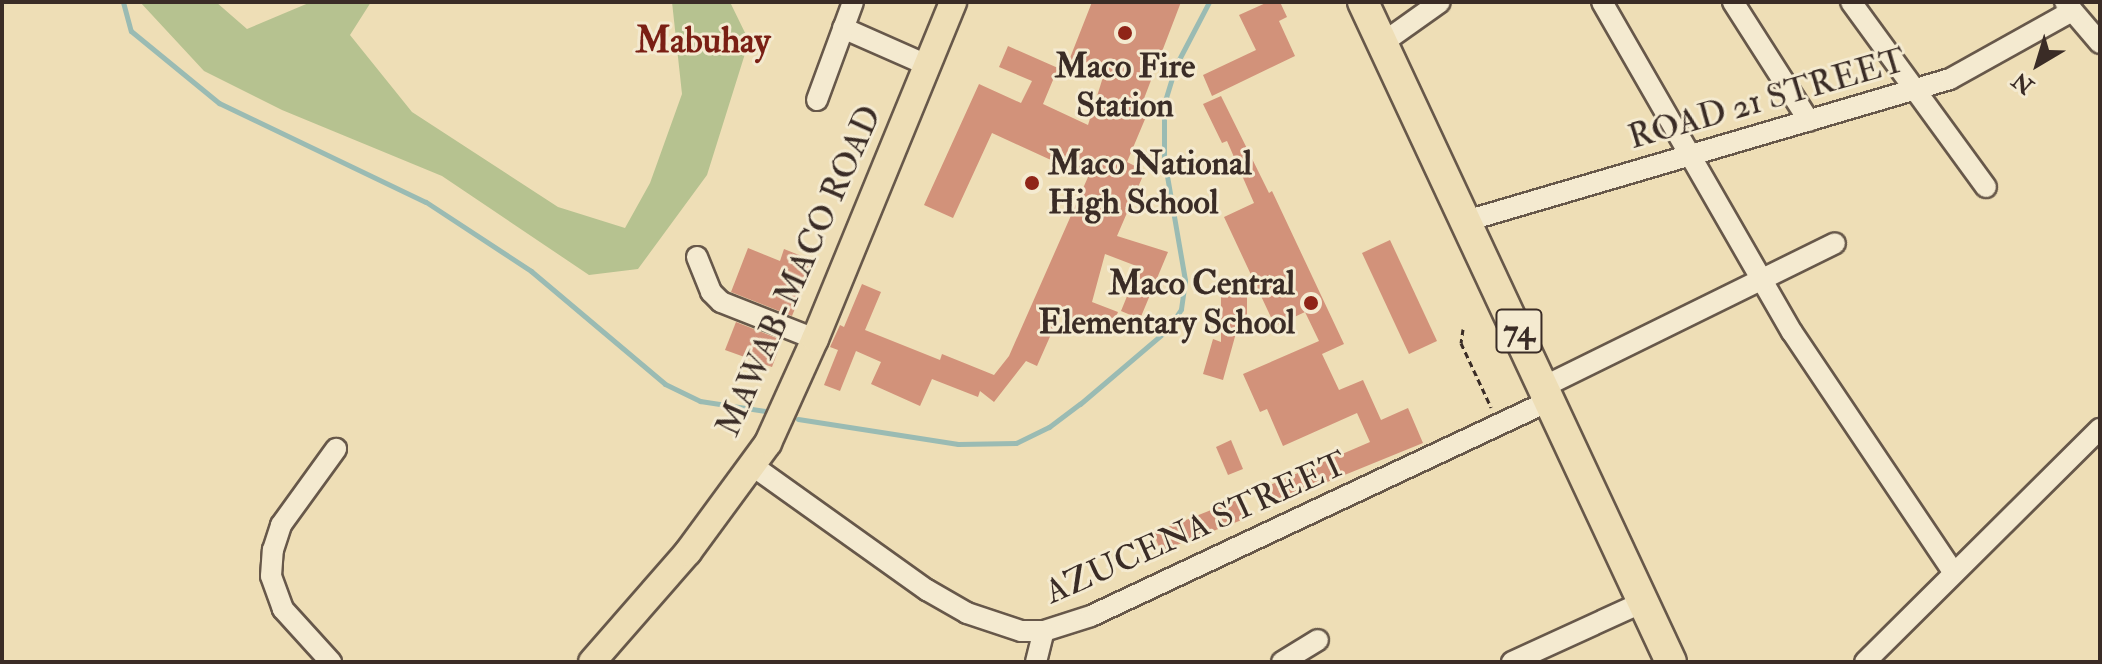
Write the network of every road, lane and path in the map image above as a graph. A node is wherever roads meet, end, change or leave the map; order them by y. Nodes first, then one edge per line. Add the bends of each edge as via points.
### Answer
1 (853, 2) edge
2 (953, 2) edge
3 (1363, 2) edge
4 (1440, 2) edge
5 (1602, 2) edge
6 (1733, 2) edge
7 (1851, 2) edge
8 (2069, 7) edge
9 (843, 28) junction
10 (2100, 43) edge
11 (1381, 44) junction
12 (927, 65) junction
13 (1916, 90) junction
14 (817, 100) dead end
15 (1809, 121) junction
16 (1690, 154) junction
17 (1986, 187) dead end
18 (1466, 221) junction
19 (1835, 243) dead end
20 (697, 257) dead end
21 (1759, 277) junction
22 (1463, 329) dead end
23 (815, 339) junction
24 (1548, 393) junction
25 (1500, 425) junction
26 (2100, 429) edge
27 (336, 449) dead end
28 (753, 466) junction
29 (1954, 573) junction
30 (1643, 602) junction
31 (1044, 631) junction
32 (1318, 640) dead end
33 (331, 662) edge
34 (592, 662) edge
35 (1036, 662) edge
36 (1282, 662) edge
37 (1512, 662) edge
38 (1671, 662) edge
39 (1865, 662) edge

1 - 9 street
2 - 12 main road, MAWAB-MACO ROAD
3 - 11 highway, 74
4 - 11 street
5 - 16 street
6 - 15 street
7 - 13 street
8 - 10 street
8 - 13 street, ROAD 21 STREET via 1950,79
9 - 12 street
9 - 14 street
11 - 18 highway, 74
12 - 23 main road, MAWAB-MACO ROAD
13 - 15 street, ROAD 21 STREET
13 - 17 street
15 - 16 street, ROAD 21 STREET
16 - 18 street, ROAD 21 STREET
16 - 21 street
18 - 24 highway, 74
19 - 21 street, AZUCENA STREET
20 - 23 street via 711,292 721,302
21 - 24 street, AZUCENA STREET
21 - 29 street
22 - 25 path via 1461,343
23 - 28 main road, MAWAB-MACO ROAD via 780,420
24 - 25 street, AZUCENA STREET
24 - 30 highway, 74
25 - 31 street, AZUCENA STREET via 1091,616
26 - 29 street
27 - 33 street via 281,525 271,576 283,609
28 - 31 street, AZUCENA STREET via 967,613 1021,631
28 - 34 main road, MAWAB-MACO ROAD via 688,552
29 - 39 street
30 - 37 street
30 - 38 highway, 74
31 - 35 street
32 - 36 street

